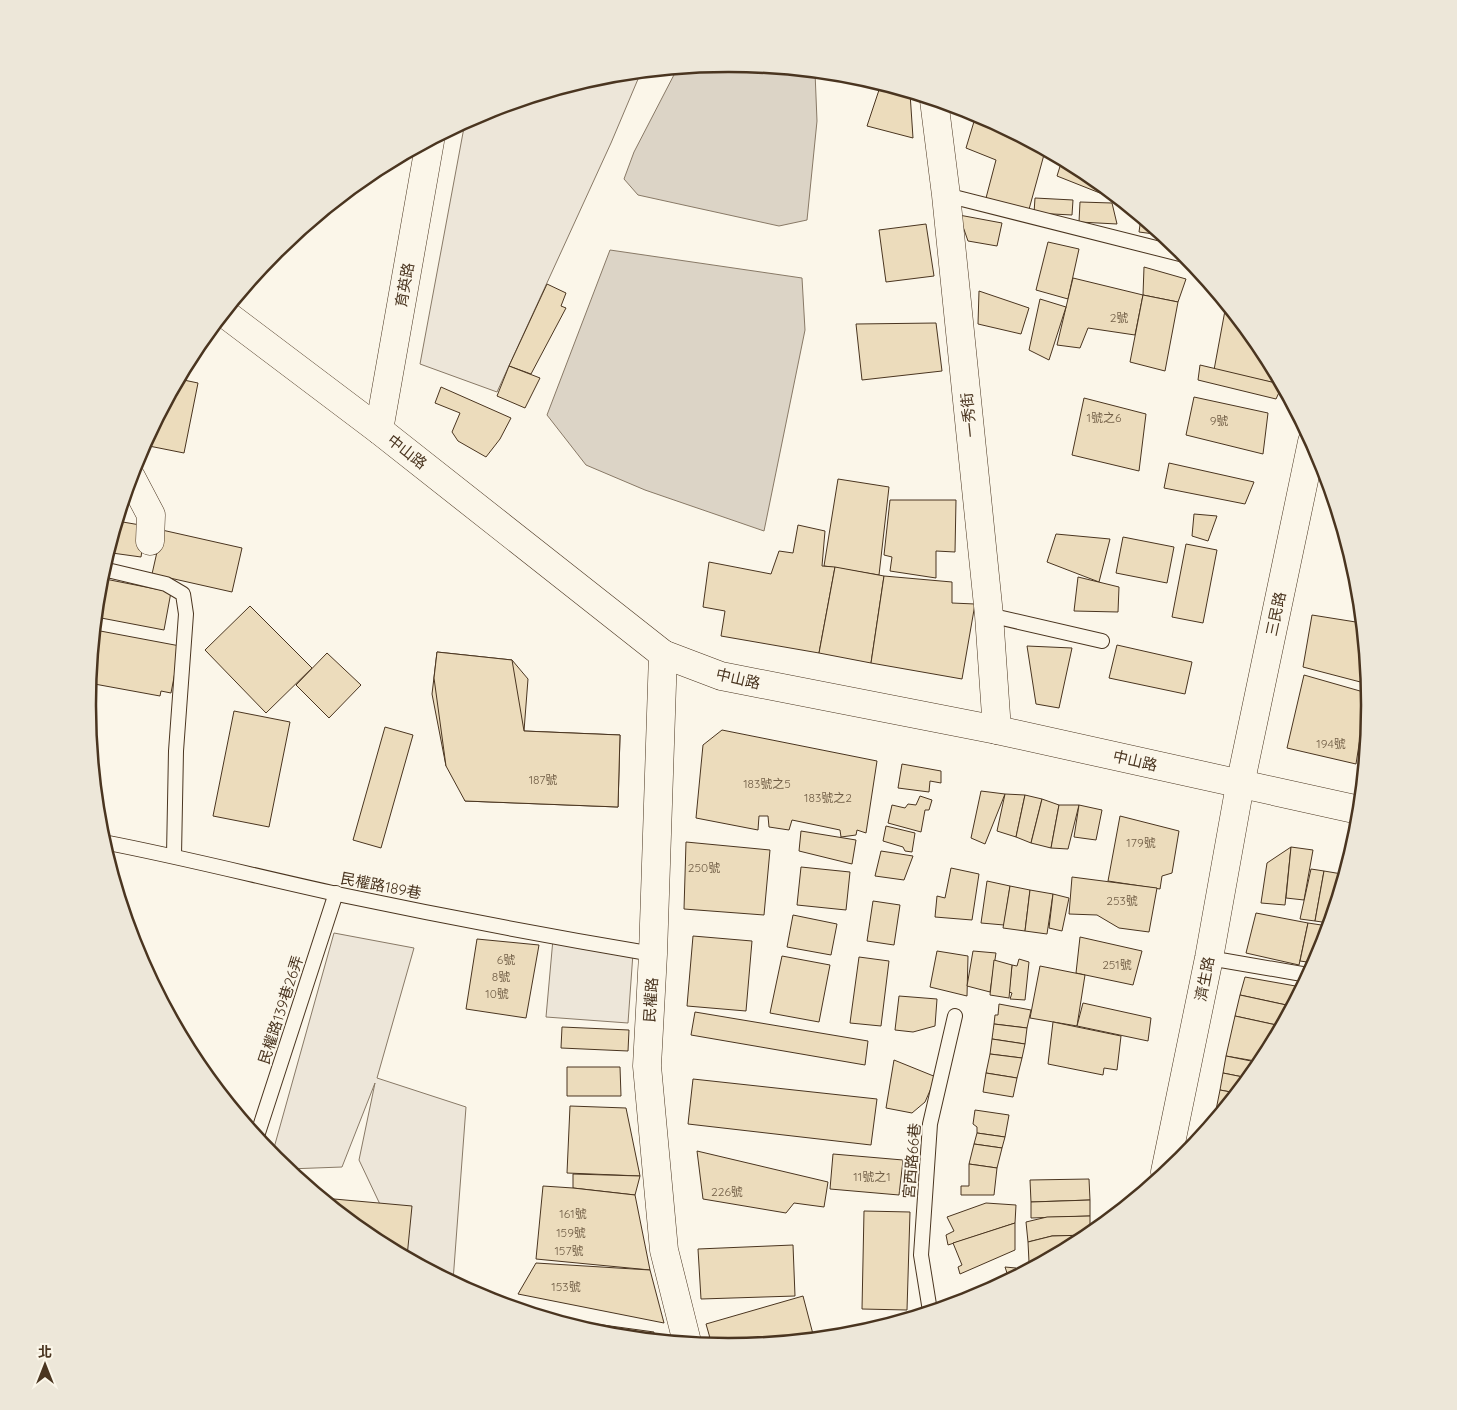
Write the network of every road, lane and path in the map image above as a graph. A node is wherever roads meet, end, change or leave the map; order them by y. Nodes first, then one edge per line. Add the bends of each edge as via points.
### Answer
1 (935, 107) edge
2 (429, 148) edge
3 (946, 196) junction
4 (1169, 251) edge
5 (229, 317) edge
6 (379, 430) junction
7 (1316, 478) edge
8 (136, 486) edge
9 (150, 541) dead end
10 (111, 572) edge
11 (989, 615) junction
12 (1102, 641) dead end
13 (663, 654) junction
14 (997, 730) junction
15 (1240, 785) junction
16 (1352, 809) edge
17 (112, 844) edge
18 (174, 856) junction
19 (336, 894) junction
20 (654, 954) junction
21 (1209, 958) junction
22 (1301, 974) edge
23 (955, 1016) dead end
24 (259, 1129) edge
25 (1169, 1159) edge
26 (929, 1305) edge
27 (685, 1336) edge

1 - 3 street, 一秀街
2 - 6 street, 育英路
3 - 4 lane
3 - 11 street, 一秀街
5 - 6 street, 中山路
6 - 13 street, 中山路
7 - 15 street, 三民路
8 - 9 street via 151,515
10 - 18 lane via 166,584 183,594 186,614 176,751
11 - 12 lane
11 - 14 street, 一秀街
13 - 14 street, 中山路 via 722,676
13 - 20 street, 民權路
14 - 15 street, 中山路
15 - 16 street, 中山路
15 - 21 street, 濟生路
17 - 18 lane, 民權路189巷
18 - 19 lane, 民權路189巷
19 - 20 lane, 民權路189巷 via 566,940
19 - 24 lane, 民權路139巷26弄
20 - 27 street, 民權路 via 646,1066 664,1250
21 - 22 lane
21 - 25 street, 濟生路
23 - 26 lane, 宮西路66巷 via 930,1124 921,1255

